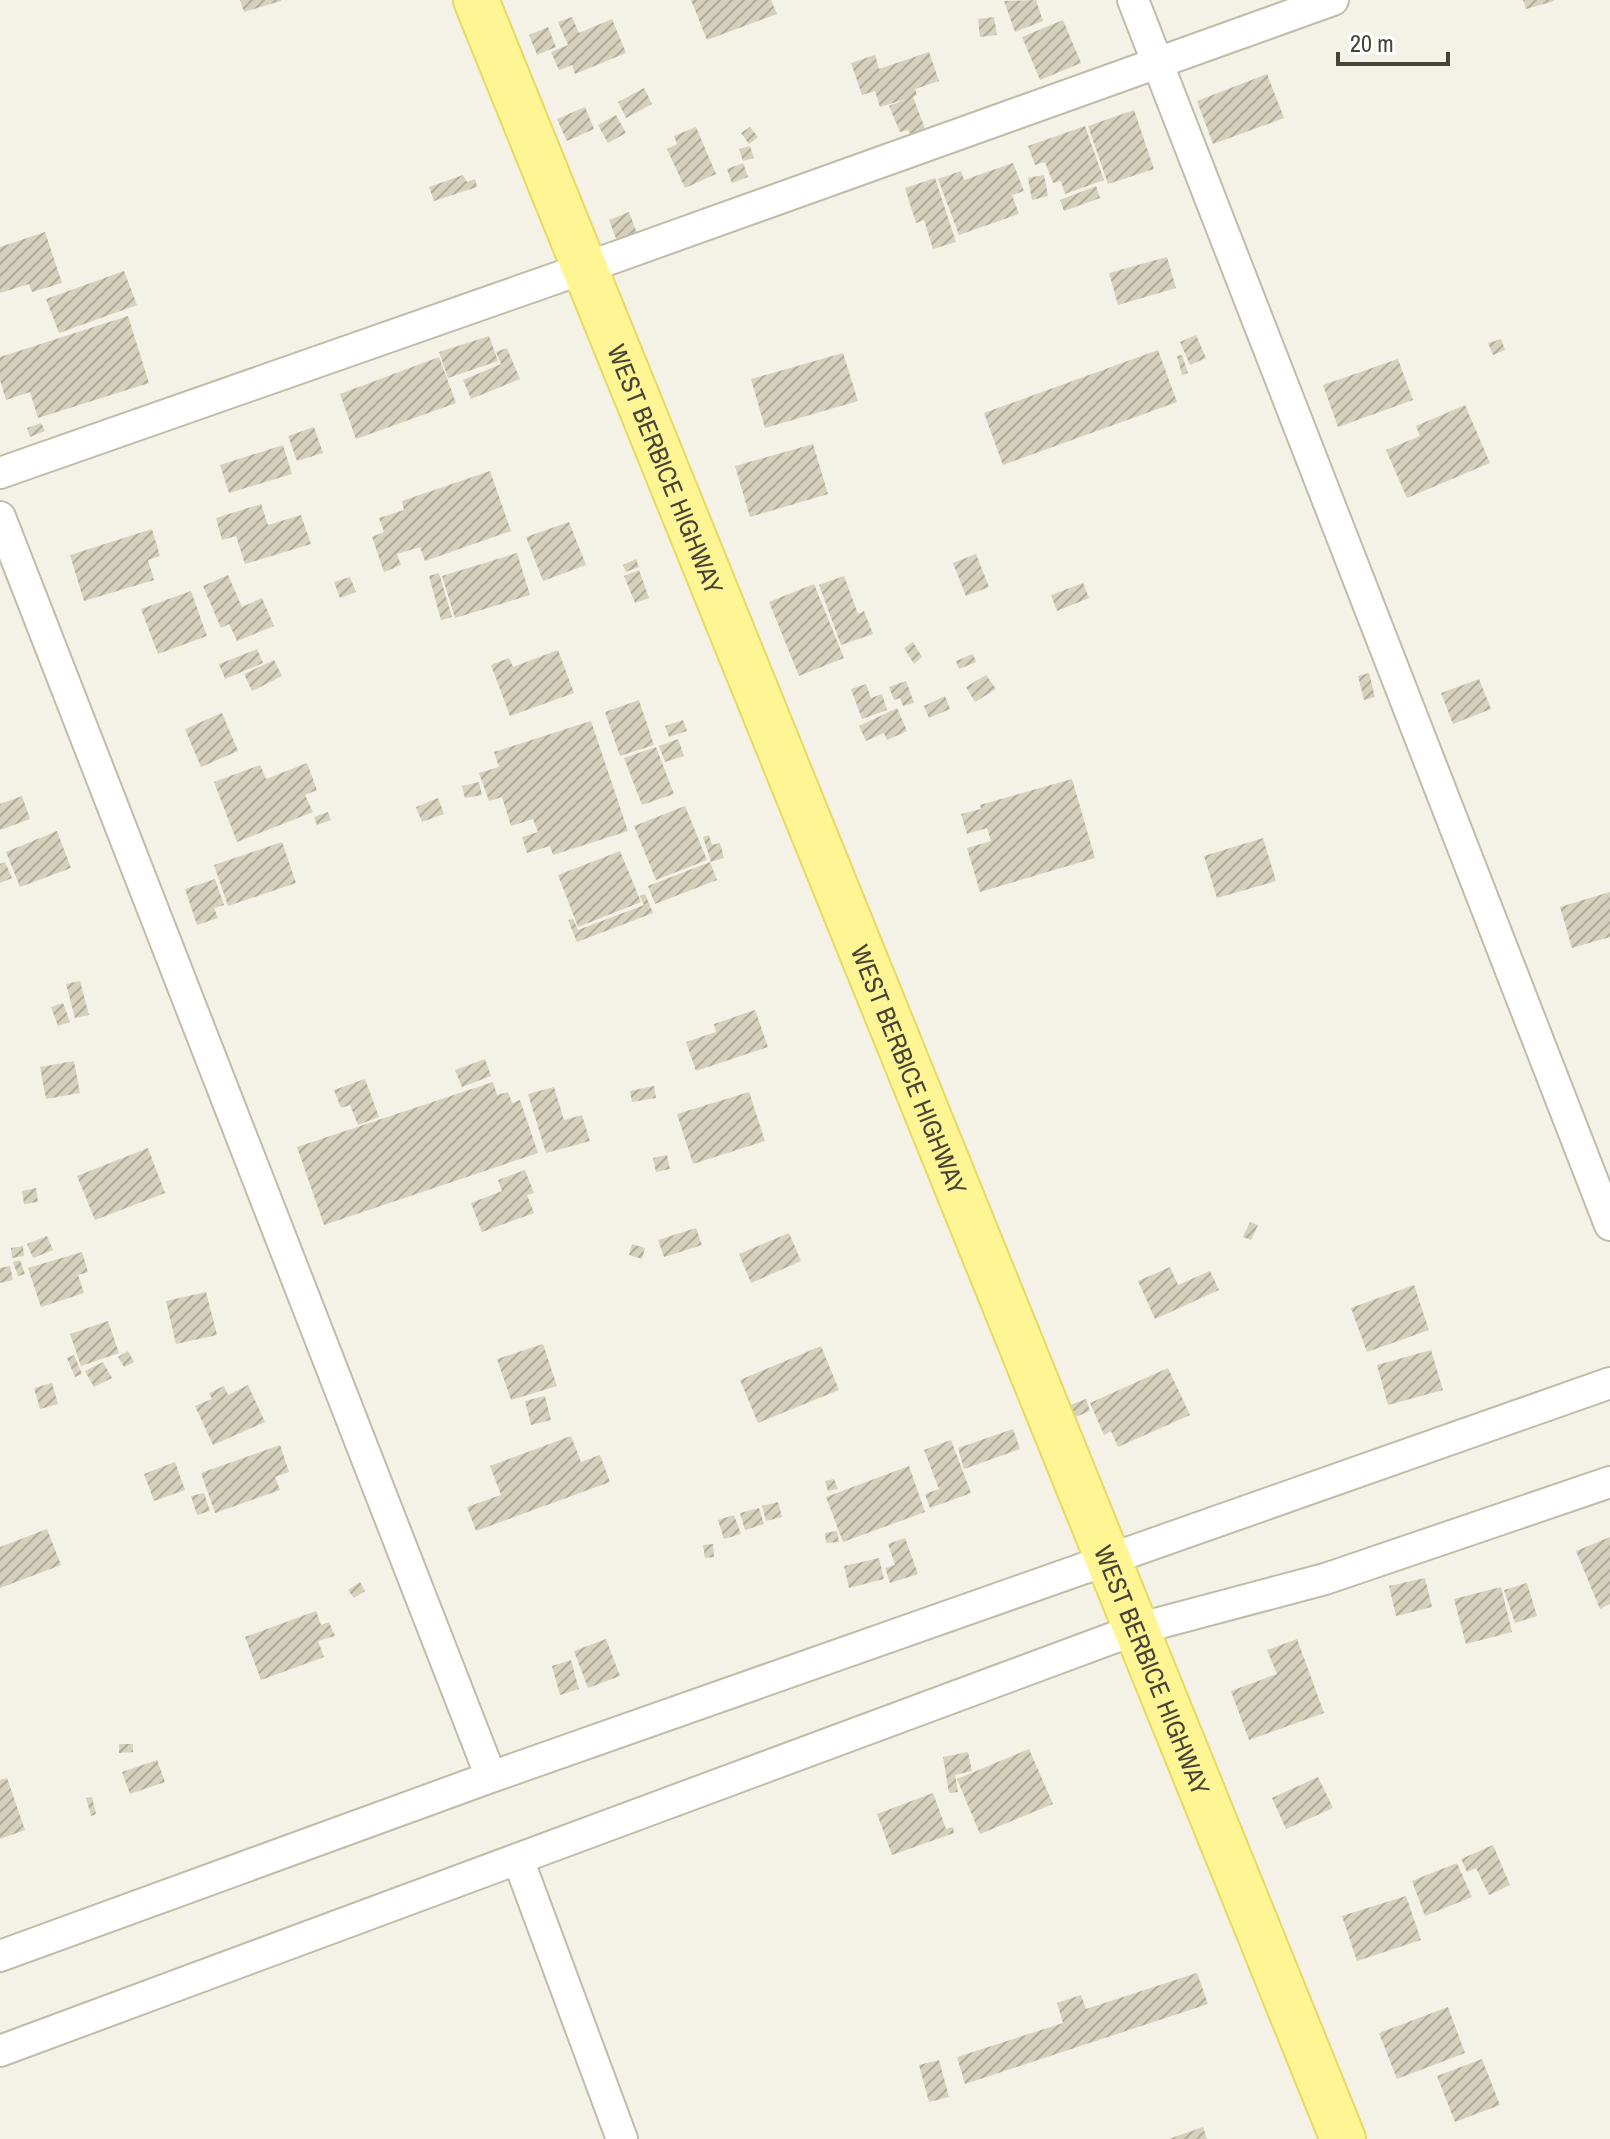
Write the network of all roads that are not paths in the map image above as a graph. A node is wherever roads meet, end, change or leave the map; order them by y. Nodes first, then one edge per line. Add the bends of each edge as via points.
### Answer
1 (476, 0) edge
2 (1133, 0) edge
3 (1333, 0) edge
4 (1159, 64) junction
5 (585, 268) junction
6 (0, 473) edge
7 (0, 517) edge
8 (1610, 1225) edge
9 (1610, 1383) edge
10 (1610, 1482) edge
11 (1109, 1561) junction
12 (1137, 1629) junction
13 (491, 1777) junction
14 (518, 1859) junction
15 (0, 1956) edge
16 (0, 2051) edge
17 (622, 2139) edge
18 (1343, 2139) edge

1 - 5 main road, WEST BERBICE HIGHWAY
2 - 4 street
3 - 4 street
4 - 5 street
4 - 8 street
5 - 6 street
5 - 11 main road, WEST BERBICE HIGHWAY
7 - 13 street
9 - 11 street
10 - 12 street via 1325,1579
11 - 12 main road, WEST BERBICE HIGHWAY
11 - 13 street
12 - 14 street
12 - 18 main road, WEST BERBICE HIGHWAY
13 - 15 street
14 - 16 street
14 - 17 street

